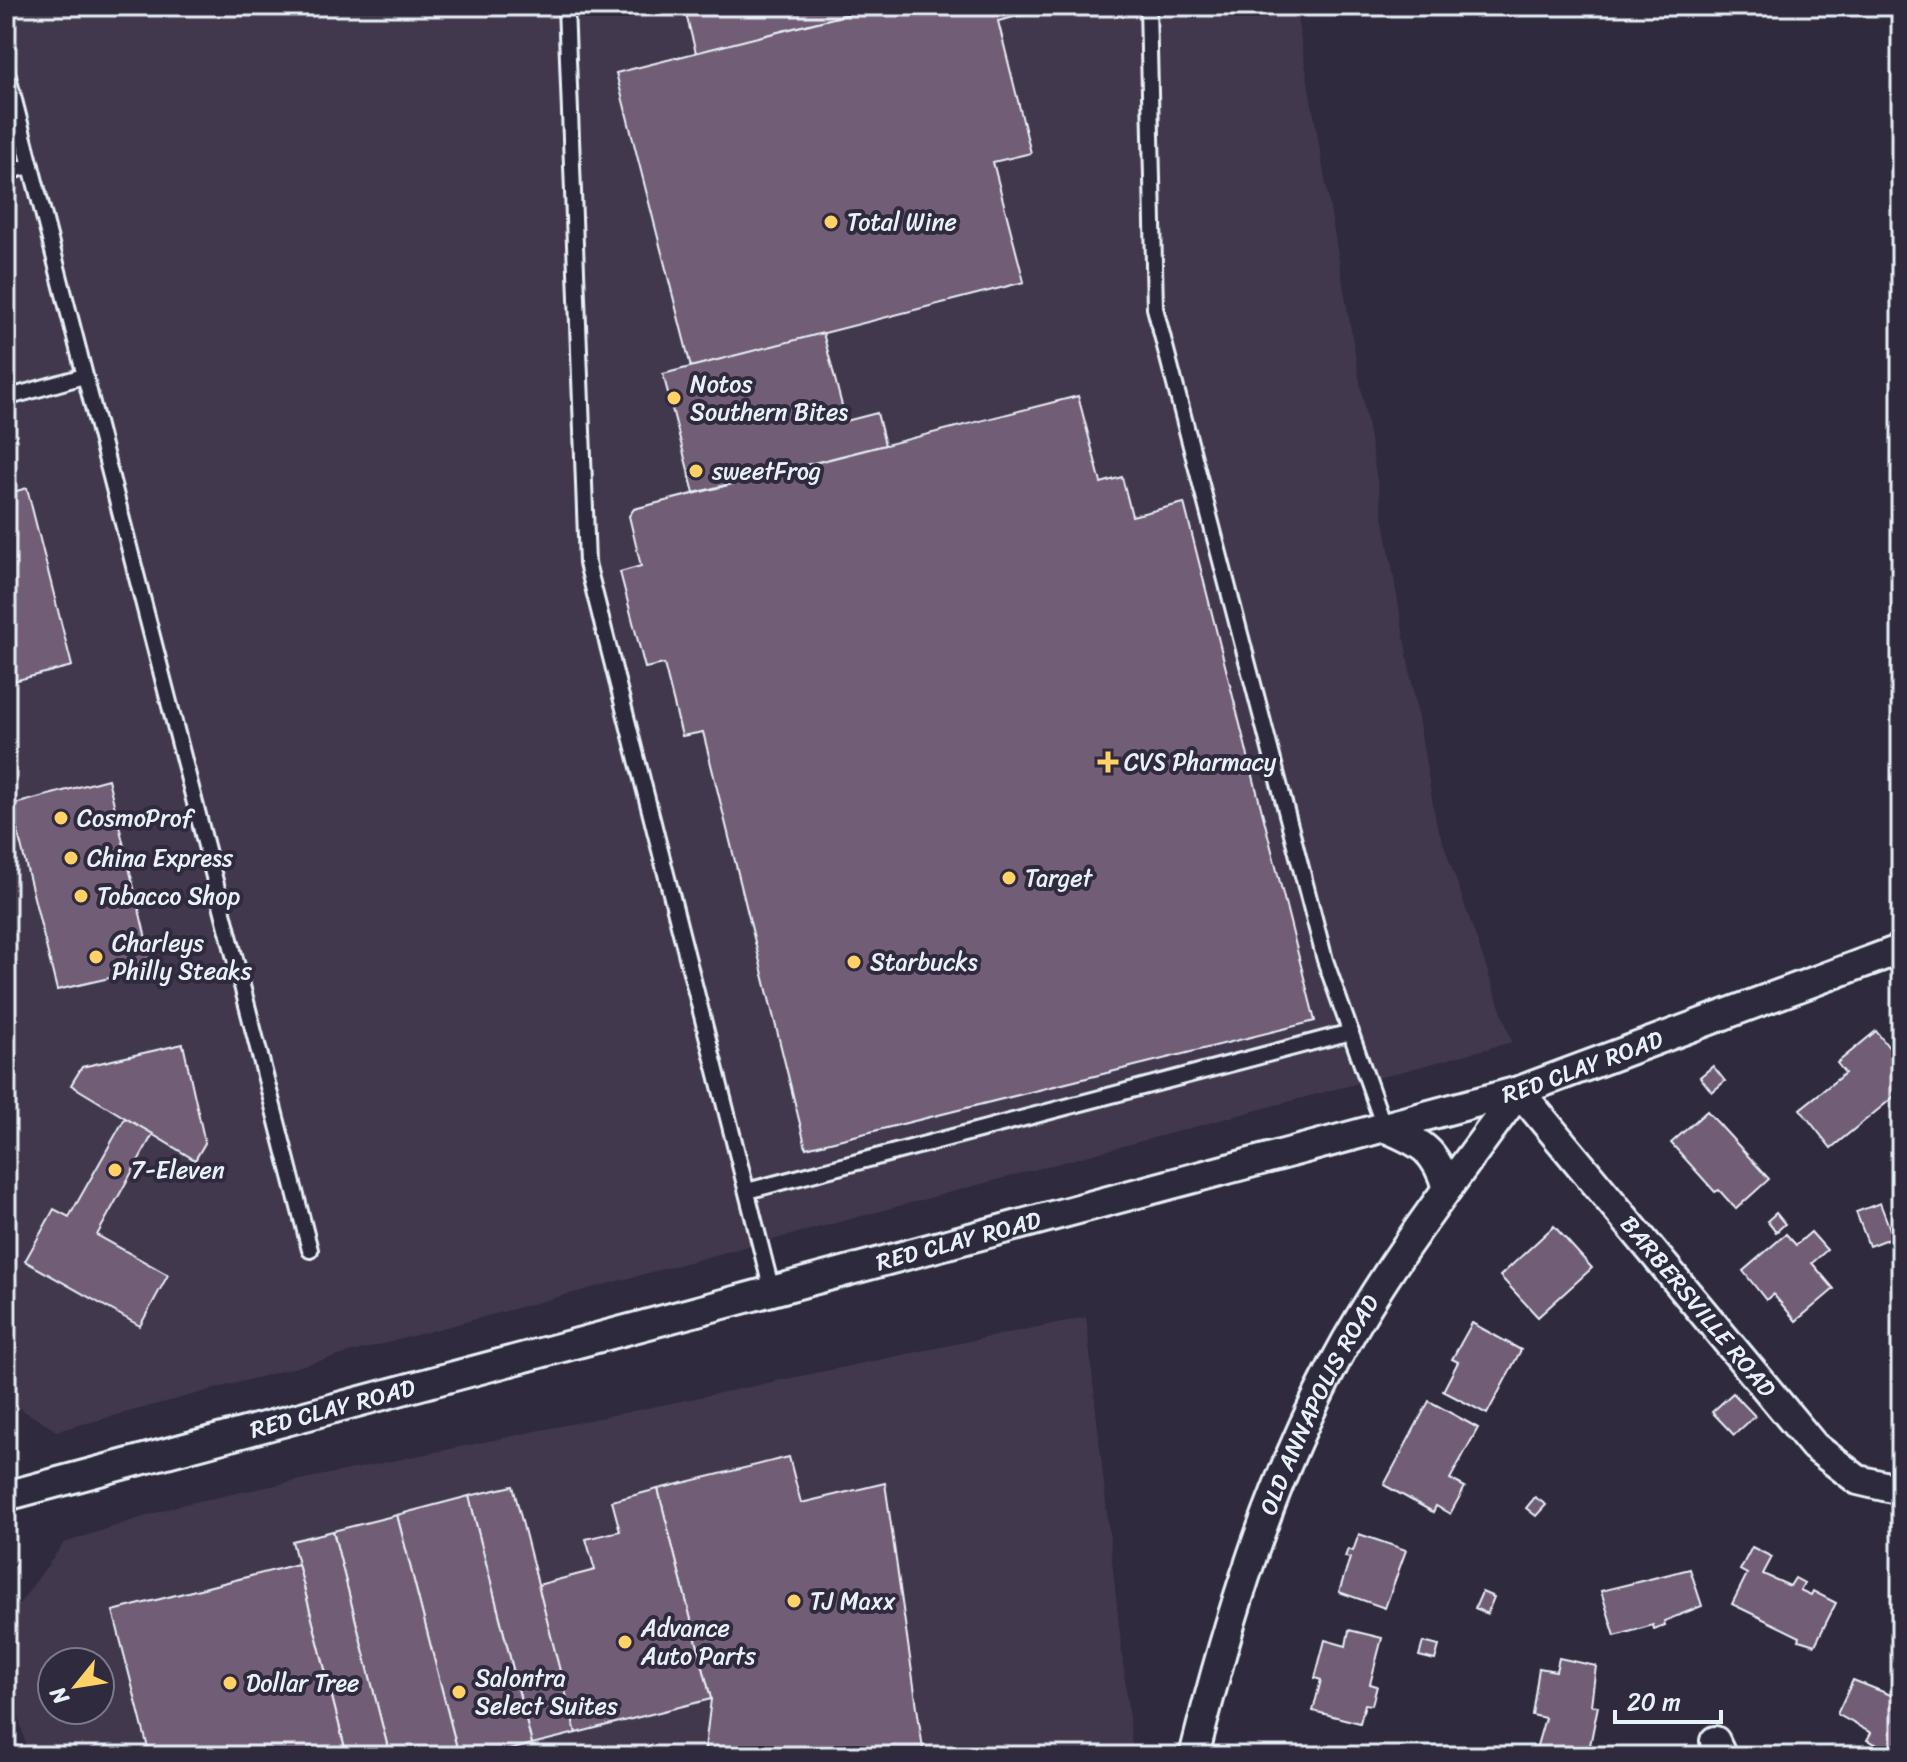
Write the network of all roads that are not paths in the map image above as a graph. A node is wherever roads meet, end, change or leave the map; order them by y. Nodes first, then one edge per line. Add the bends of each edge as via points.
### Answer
1 (566, 6) edge
2 (1148, 6) edge
3 (6, 69) edge
4 (9, 97) edge
5 (31, 166) junction
6 (6, 172) edge
7 (84, 376) junction
8 (6, 398) edge
9 (1901, 949) edge
10 (1351, 1032) junction
11 (1519, 1091) junction
12 (1384, 1127) junction
13 (1447, 1189) junction
14 (747, 1191) junction
15 (310, 1250) dead end
16 (772, 1291) junction
17 (1901, 1490) edge
18 (6, 1496) edge
19 (1194, 1756) edge

1 - 14 lane via 587,563
2 - 10 lane via 1155,308 1325,960
3 - 4 lane
4 - 5 lane
5 - 6 lane
5 - 7 lane
7 - 8 lane
7 - 15 lane
9 - 11 street, RED CLAY ROAD
10 - 12 lane
10 - 14 lane
11 - 12 street, RED CLAY ROAD
11 - 13 street, OLD ANNAPOLIS ROAD
11 - 17 street, BARBERSVILLE ROAD via 1814,1446 1858,1480
12 - 13 street via 1429,1149 1440,1163
12 - 16 street, RED CLAY ROAD
13 - 19 street, OLD ANNAPOLIS ROAD via 1336,1360 1288,1458 1223,1638
14 - 16 lane
16 - 18 street, RED CLAY ROAD

